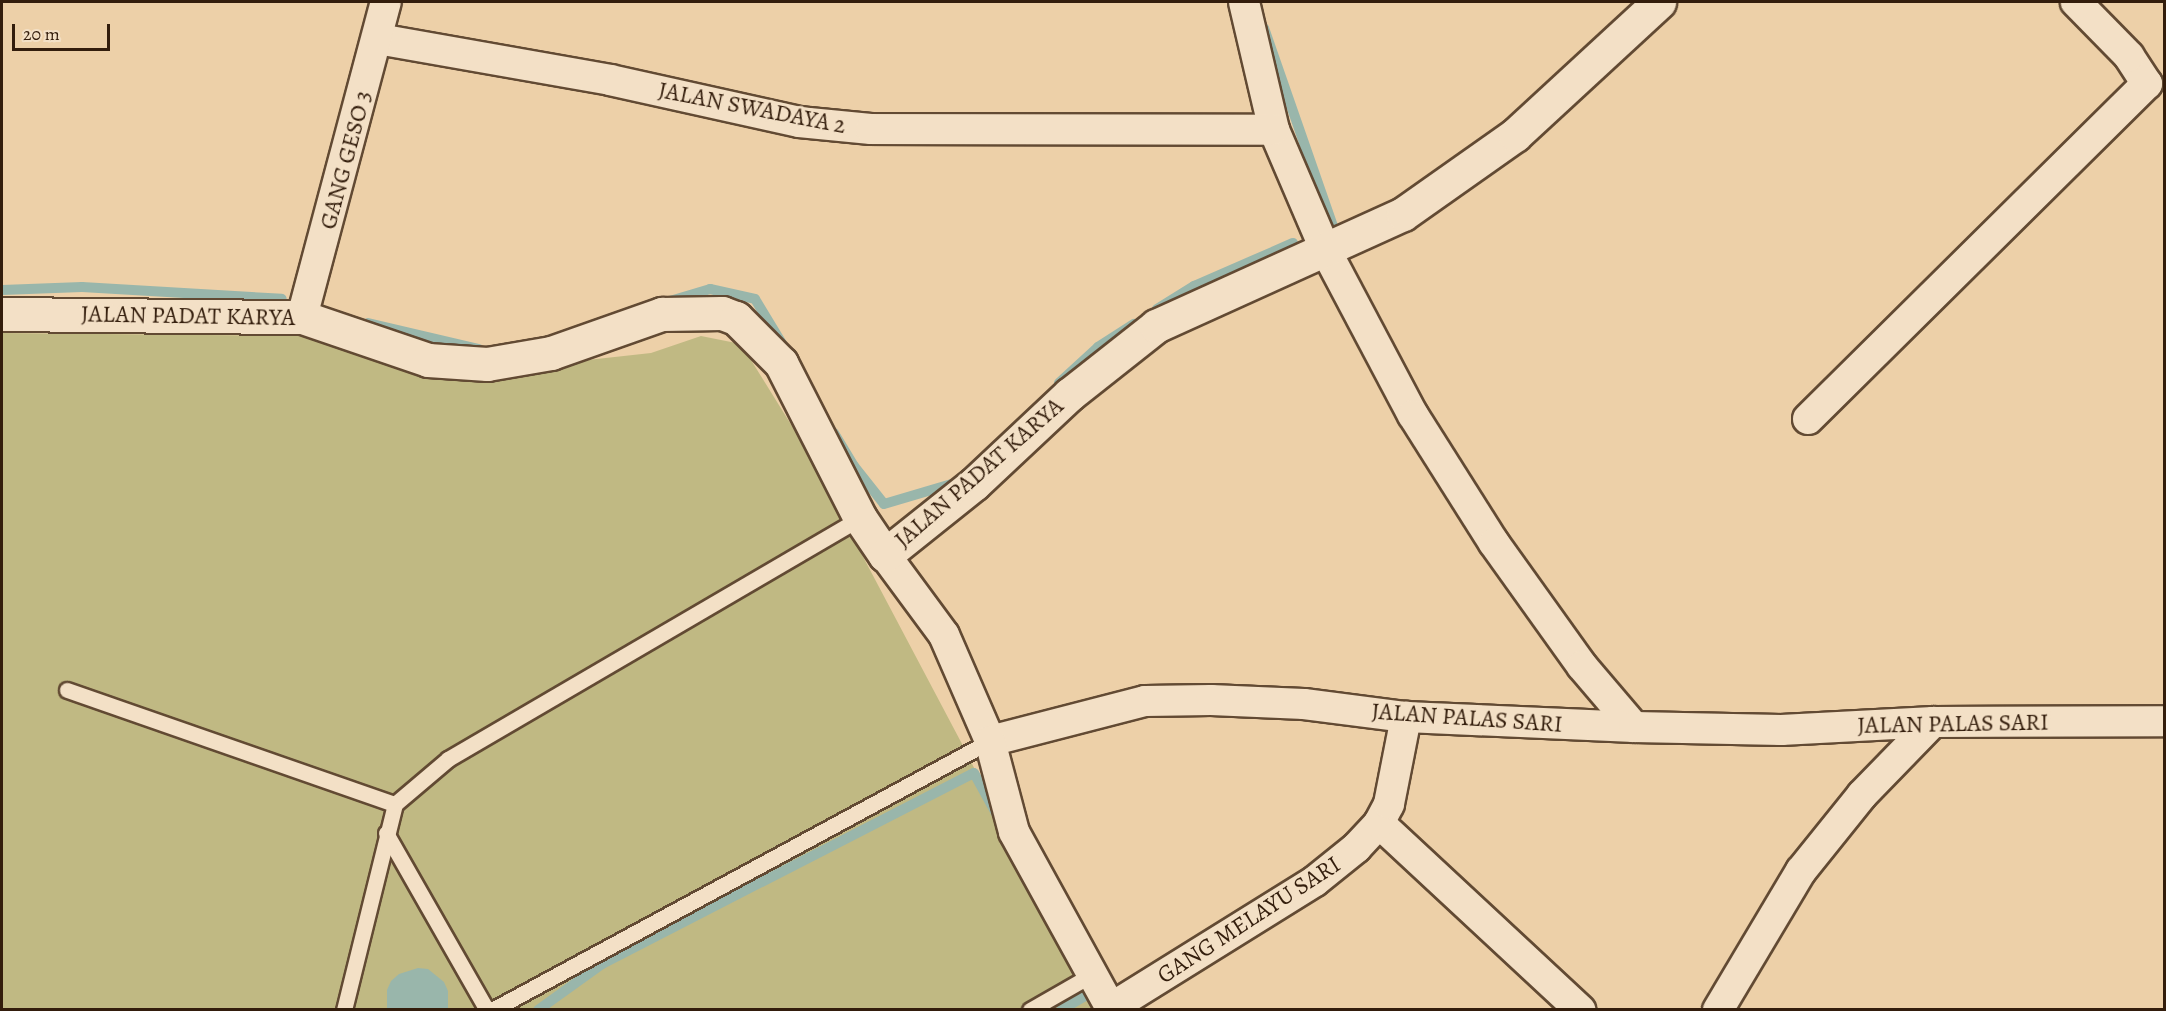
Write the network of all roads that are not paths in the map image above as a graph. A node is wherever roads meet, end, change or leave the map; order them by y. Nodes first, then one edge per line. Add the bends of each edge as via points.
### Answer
1 (1244, 2) edge
2 (1659, 2) edge
3 (2076, 2) edge
4 (381, 4) edge
5 (378, 39) junction
6 (1274, 130) junction
7 (1325, 249) junction
8 (2, 314) edge
9 (302, 317) junction
10 (1808, 419) dead end
11 (860, 518) junction
12 (885, 555) junction
13 (67, 690) dead end
14 (1406, 717) junction
15 (2164, 721) edge
16 (1933, 722) junction
17 (1634, 727) junction
18 (990, 741) junction
19 (395, 804) junction
20 (1379, 823) junction
21 (386, 833) junction
22 (1091, 975) junction
23 (1111, 1009) edge
24 (344, 1010) edge
25 (487, 1010) edge
26 (492, 1010) edge
27 (1030, 1010) edge
28 (1580, 1010) edge
29 (1718, 1010) edge

1 - 6 street
2 - 7 street, JALAN PADAT KARYA via 1515,135 1403,214
3 - 10 street via 2129,56 2147,84
4 - 5 street, GANG GESO 3
5 - 6 street, JALAN SWADAYA 2 via 610,80 799,122 871,129
5 - 9 street, GANG GESO 3
6 - 7 street
7 - 12 street, JALAN PADAT KARYA via 1156,326 1070,394 974,484
7 - 17 street via 1413,416 1494,543 1582,666
8 - 9 street, JALAN PADAT KARYA
9 - 11 street, JALAN PADAT KARYA via 428,360 487,364 551,353 662,314 723,313 736,318 781,363
11 - 12 street, JALAN PADAT KARYA
11 - 19 lane via 448,759
12 - 18 street via 944,635
13 - 19 lane
14 - 17 street, JALAN PALAS SARI
14 - 18 street, JALAN PALAS SARI via 1304,704 1145,701
14 - 20 street, GANG MELAYU SARI via 1389,804
15 - 16 street, JALAN PALAS SARI
16 - 17 street, JALAN PALAS SARI via 1781,730
16 - 29 street via 1862,795 1801,871
18 - 22 street via 1014,832
18 - 26 lane
19 - 21 lane
20 - 23 street, GANG MELAYU SARI via 1356,848 1315,881
20 - 28 street
21 - 24 lane
21 - 25 lane
22 - 23 street
22 - 27 lane

